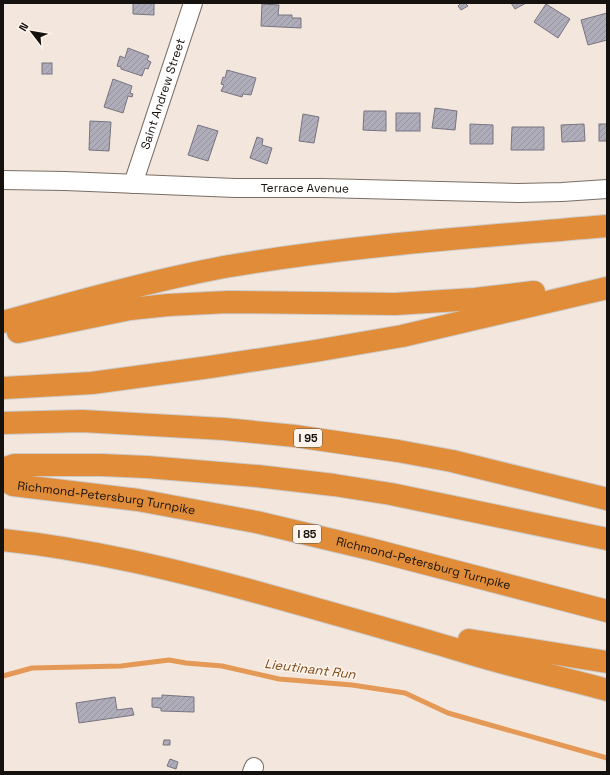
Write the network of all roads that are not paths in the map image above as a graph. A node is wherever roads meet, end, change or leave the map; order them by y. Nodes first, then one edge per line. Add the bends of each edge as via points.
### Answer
1 (193, 3) edge
2 (3, 180) edge
3 (133, 184) junction
4 (607, 189) edge
5 (607, 226) edge
6 (607, 284) edge
7 (607, 288) edge
8 (3, 322) edge
9 (3, 334) edge
10 (3, 388) edge
11 (3, 423) edge
12 (3, 468) edge
13 (3, 479) edge
14 (607, 499) edge
15 (607, 539) edge
16 (3, 540) edge
17 (607, 611) edge
18 (370, 623) junction
19 (607, 662) edge
20 (607, 690) edge

1 - 3 street, Saint Andrew Street
2 - 3 street, Terrace Avenue
3 - 4 street, Terrace Avenue via 518,193
5 - 8 highway via 389,245 232,266 155,282
6 - 9 highway via 475,299 395,304 228,302 168,305 130,309
7 - 10 highway via 402,336 315,351 92,383
11 - 14 highway, I 95 via 82,422 224,429 294,436 452,461
12 - 15 highway via 14,465 101,465 265,477 391,494
13 - 17 highway, Richmond-Petersburg Turnpike / I 85 via 13,485 138,500 256,522
16 - 18 highway via 66,548 143,563
18 - 19 highway
18 - 20 highway via 464,652

